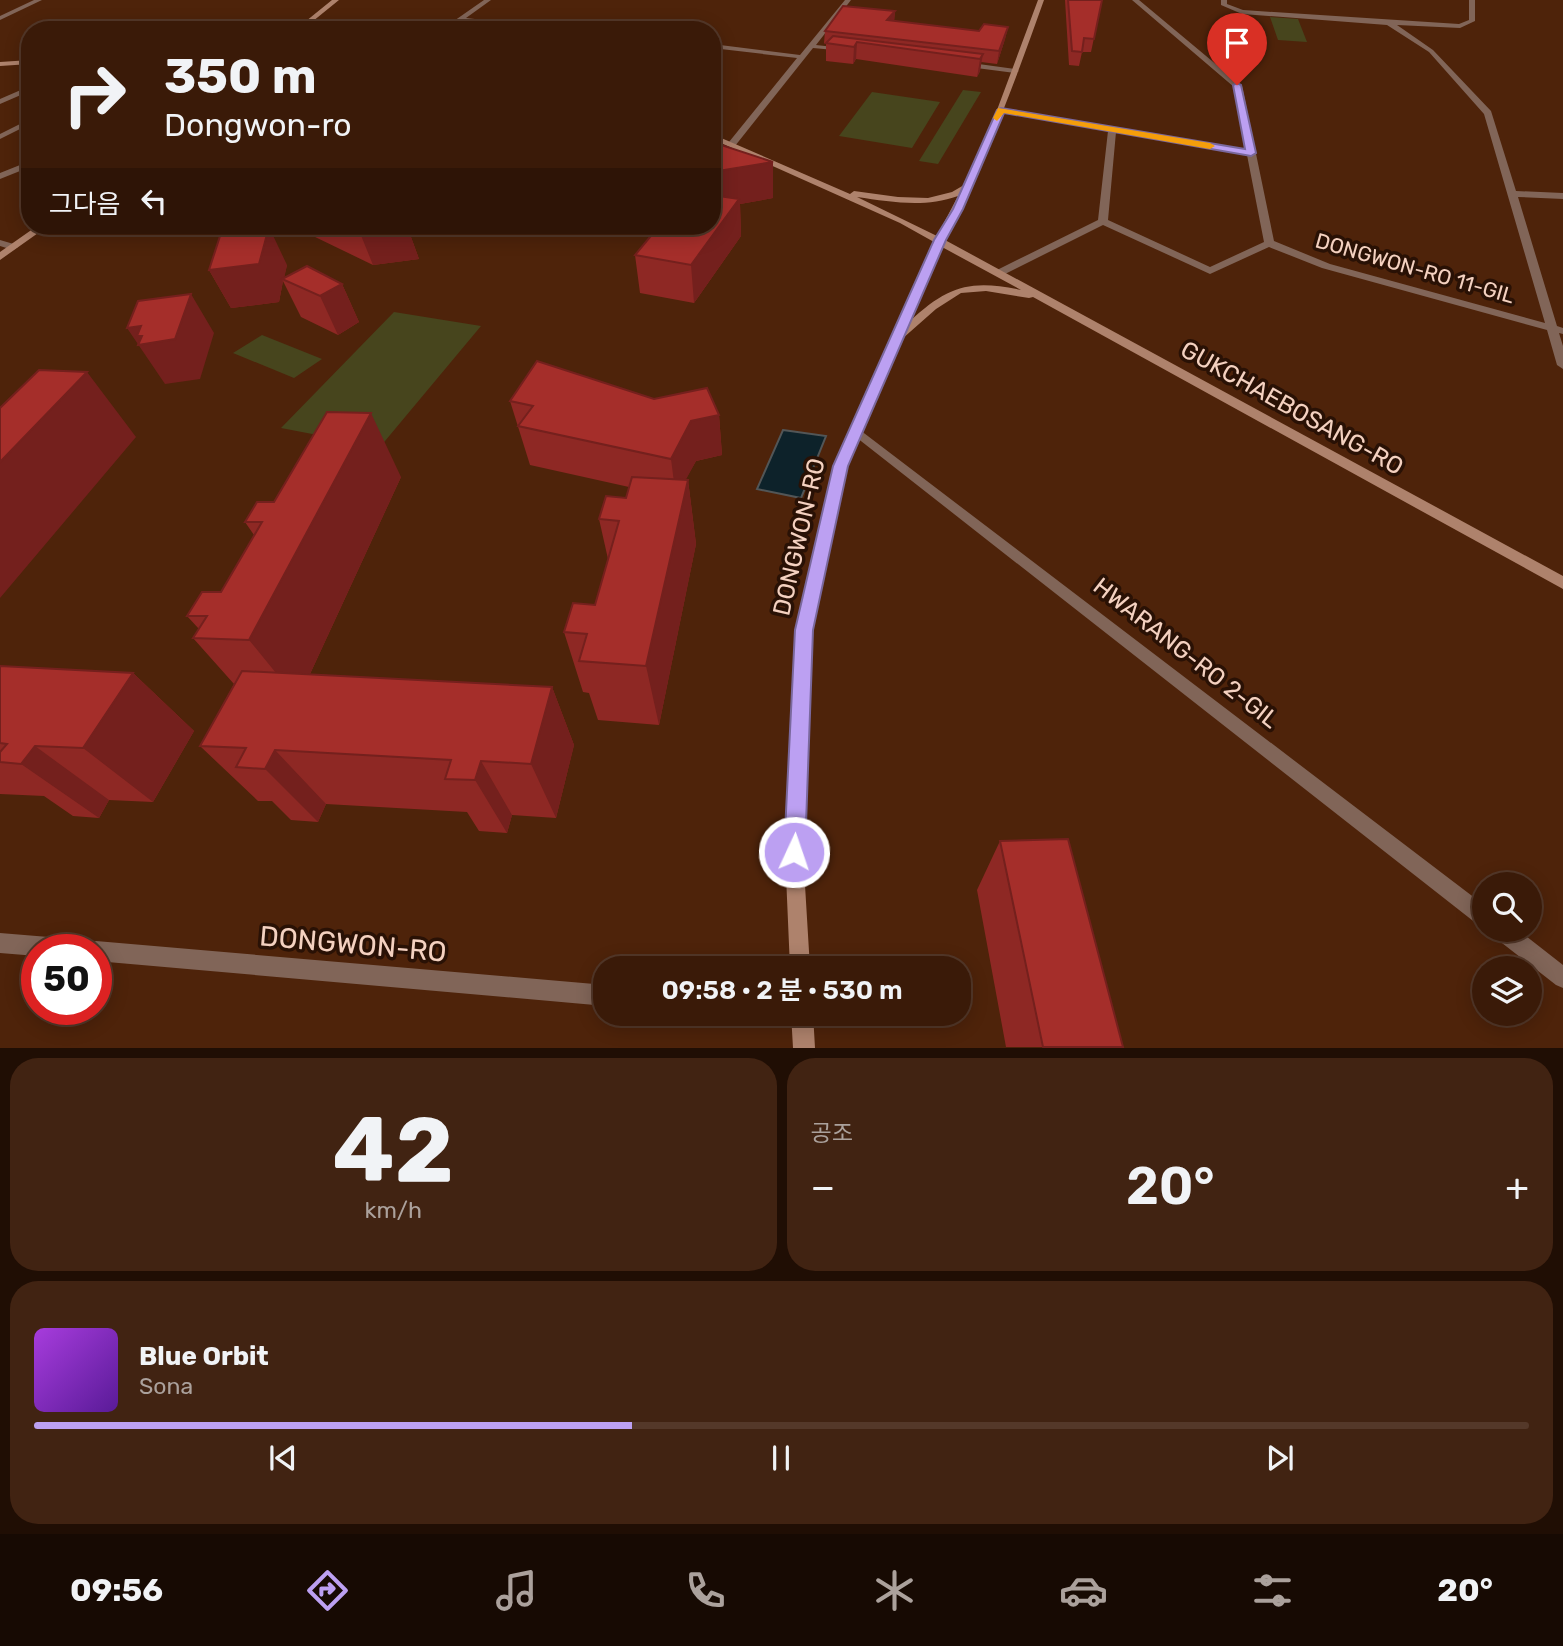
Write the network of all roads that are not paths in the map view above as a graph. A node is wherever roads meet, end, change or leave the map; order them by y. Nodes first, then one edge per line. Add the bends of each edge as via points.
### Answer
1 (39, 0) edge
2 (336, 0) edge
3 (488, 0) edge
4 (848, 0) edge
5 (1041, 0) edge
6 (1135, 0) edge
7 (1224, 0) edge
8 (1472, 0) edge
9 (0, 18) edge
10 (460, 19) junction
11 (310, 21) edge
12 (457, 21) edge
13 (479, 21) edge
14 (1389, 23) junction
15 (811, 46) junction
16 (721, 47) edge
17 (849, 51) edge
18 (803, 57) junction
19 (21, 63) edge
20 (0, 64) edge
21 (959, 64) edge
22 (1015, 71) junction
23 (21, 92) edge
24 (0, 102) edge
25 (1001, 110) junction
26 (21, 126) edge
27 (1112, 129) junction
28 (0, 137) edge
29 (721, 140) edge
30 (732, 144) junction
31 (1251, 153) junction
32 (21, 168) edge
33 (0, 176) edge
34 (968, 187) junction
35 (840, 192) junction
36 (1512, 194) junction
37 (1563, 196) edge
38 (1103, 221) junction
39 (30, 235) edge
40 (940, 240) junction
41 (0, 243) edge
42 (1269, 243) junction
43 (13, 247) junction
44 (0, 257) edge
45 (999, 273) junction
46 (1046, 298) junction
47 (1558, 329) edge
48 (896, 339) junction
49 (1563, 365) edge
50 (856, 431) junction
51 (1563, 583) edge
52 (1472, 908) edge
53 (1517, 942) edge
54 (0, 943) edge
55 (21, 945) edge
56 (112, 952) edge
57 (799, 956) edge
58 (1563, 978) edge
59 (593, 995) edge
60 (803, 1026) edge
61 (804, 1048) edge

1 - 9 street
2 - 11 main road
3 - 10 street
4 - 15 street
5 - 22 main road, DONGWON-RO
6 - 31 street via 1238,86
7 - 14 street via 1224,5 1242,12
8 - 14 street via 1472,21 1460,26
10 - 12 street
10 - 13 street
14 - 36 street via 1431,51 1488,113
15 - 17 street
15 - 18 street
16 - 18 street
18 - 30 street
19 - 20 main road
21 - 22 street
22 - 25 main road, DONGWON-RO
23 - 24 street
25 - 27 street
25 - 34 main road, DONGWON-RO
26 - 28 street
27 - 31 street
27 - 38 street
29 - 30 main road, GUKCHAEBOSANG-RO
30 - 35 main road, GUKCHAEBOSANG-RO
31 - 42 street
32 - 33 street
34 - 35 main road via 926,201
34 - 40 main road, DONGWON-RO
35 - 40 main road, GUKCHAEBOSANG-RO
36 - 37 street
36 - 47 street
38 - 42 street via 1210,271
38 - 45 street
39 - 43 main road
40 - 45 main road, GUKCHAEBOSANG-RO
40 - 48 main road, DONGWON-RO
41 - 43 street
42 - 47 street, DONGWON-RO 11-GIL via 1326,266
43 - 44 main road
45 - 46 main road, GUKCHAEBOSANG-RO
46 - 48 main road via 990,286 962,287 943,296
46 - 51 main road, GUKCHAEBOSANG-RO
47 - 49 street
48 - 50 main road, DONGWON-RO
50 - 52 street, HWARANG-RO 2-GIL
50 - 57 main road, DONGWON-RO via 841,466 804,630 794,852
53 - 58 street
54 - 55 street
56 - 59 street, DONGWON-RO
60 - 61 main road

